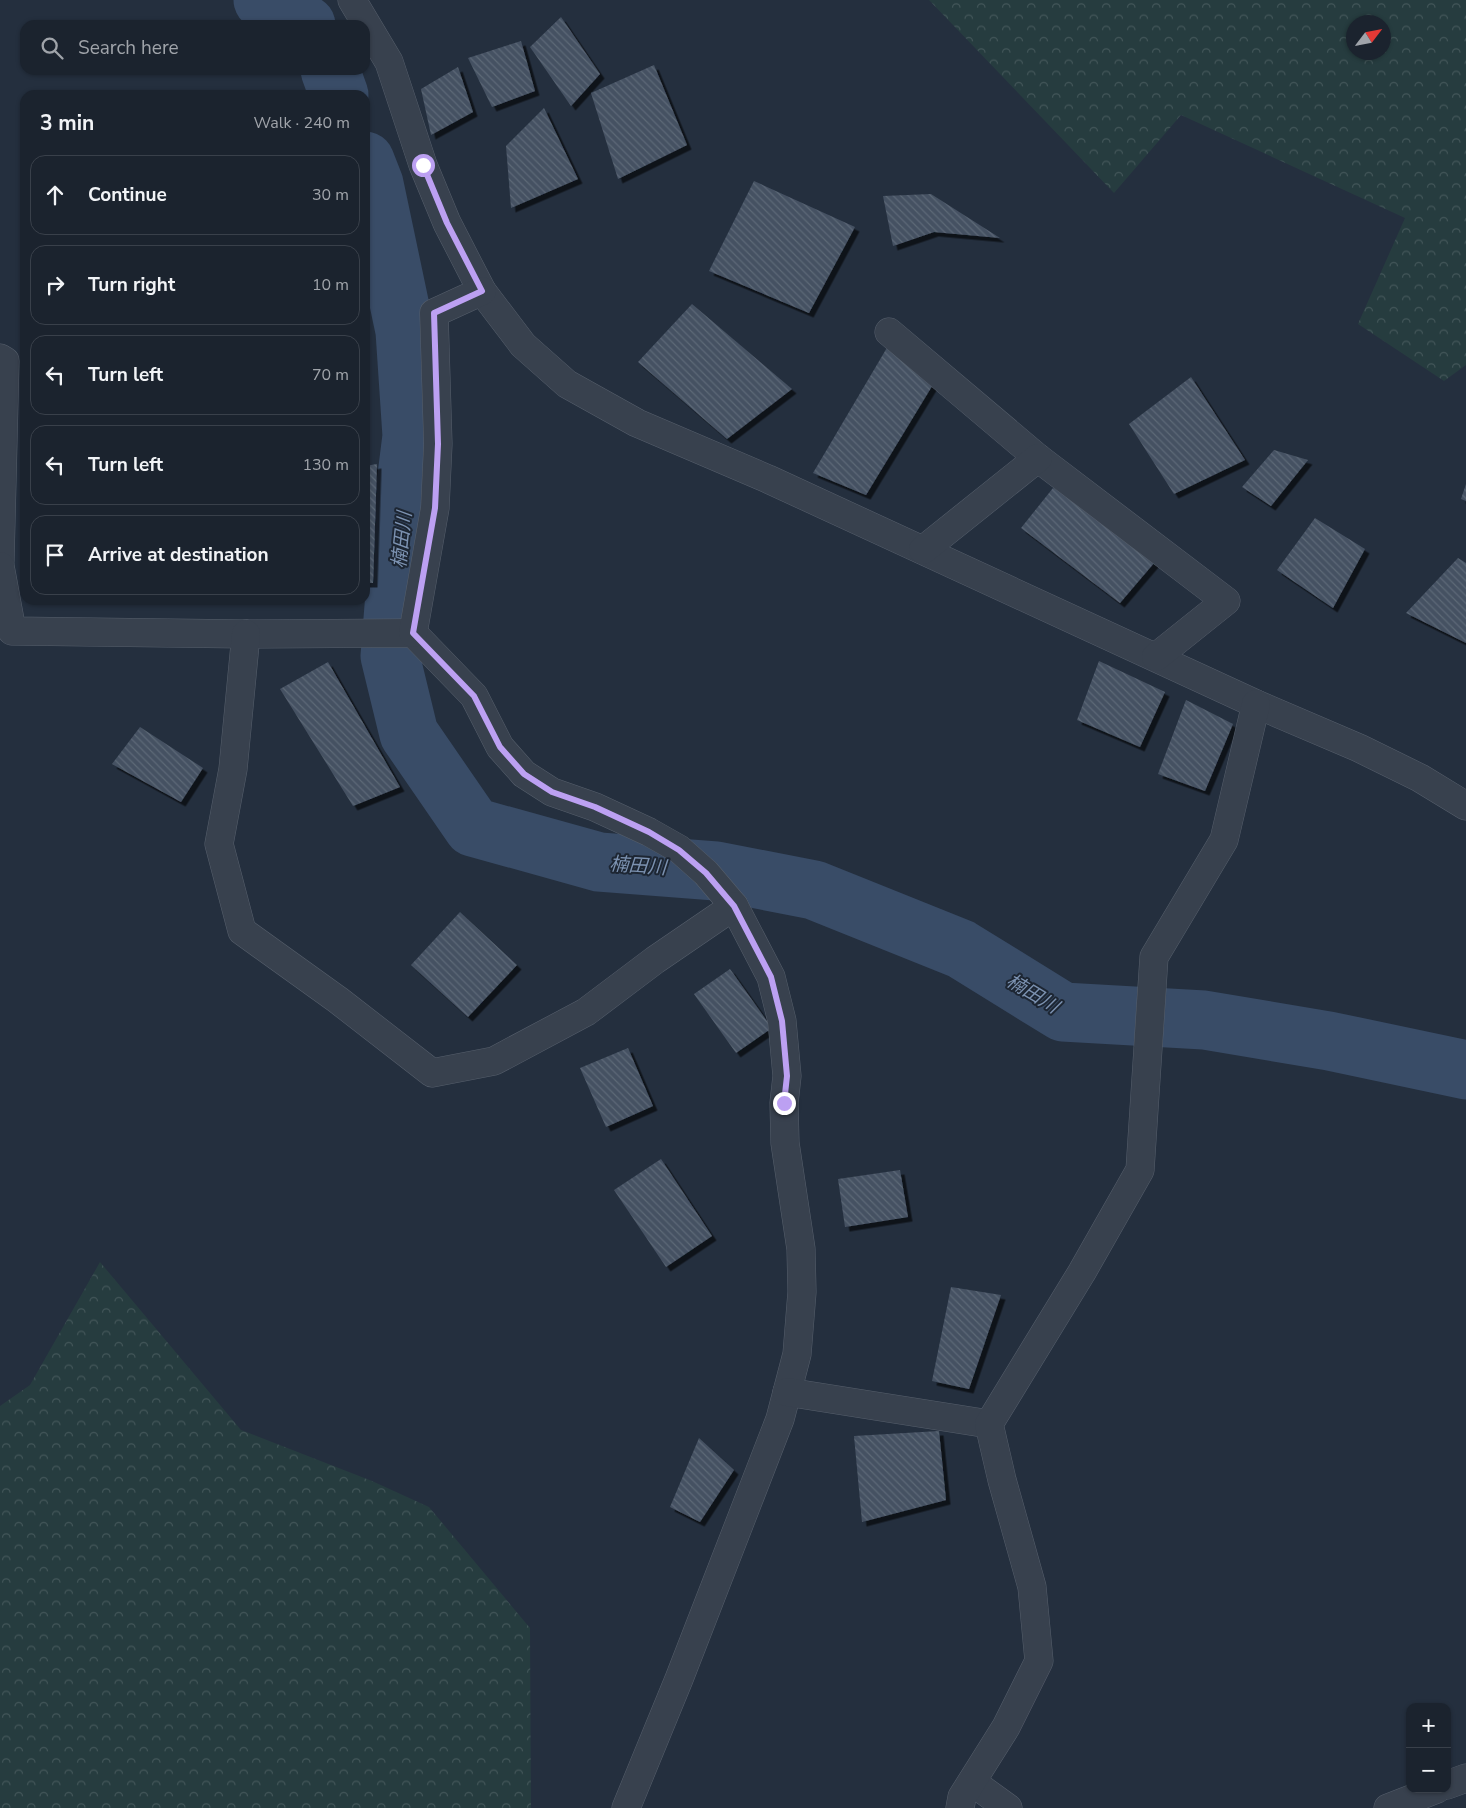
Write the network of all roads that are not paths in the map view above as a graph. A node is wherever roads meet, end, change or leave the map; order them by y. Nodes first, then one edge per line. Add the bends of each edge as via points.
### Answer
1 (352, 0) edge
2 (364, 20) edge
3 (370, 30) edge
4 (482, 291) junction
5 (890, 332) dead end
6 (0, 358) edge
7 (1038, 458) junction
8 (923, 550) junction
9 (0, 561) edge
10 (0, 566) edge
11 (406, 633) junction
12 (246, 634) junction
13 (1156, 657) junction
14 (1256, 704) junction
15 (1466, 806) edge
16 (734, 906) junction
17 (787, 1392) junction
18 (989, 1424) junction
19 (1466, 1778) edge
20 (972, 1782) junction
21 (1451, 1784) edge
22 (1427, 1793) edge
23 (626, 1808) edge
24 (960, 1808) edge
25 (1008, 1808) edge
26 (1388, 1808) edge

1 - 2 street
3 - 4 street via 389,62 447,223
4 - 8 street via 522,345 567,384 637,423
4 - 11 street via 434,313 438,444 435,508
5 - 7 street
6 - 9 street via 5,361
7 - 8 street
7 - 13 street via 1226,601
8 - 13 street
10 - 12 street via 12,631
11 - 12 street
11 - 16 street via 474,696 500,747 524,774 552,792 595,807 679,850 706,873
12 - 16 street via 233,769 219,844 242,931 432,1073 494,1061 586,1012
13 - 14 street
14 - 15 street via 1359,748 1420,778
14 - 18 street via 1224,840 1154,957 1140,1170
16 - 17 street via 771,977 782,1021 787,1076 785,1143 801,1249 802,1292 797,1354
17 - 18 street
17 - 23 street via 780,1419
18 - 20 street via 1032,1587 1039,1661 1006,1726
19 - 21 street
20 - 24 street via 962,1797
20 - 25 street
22 - 26 street

